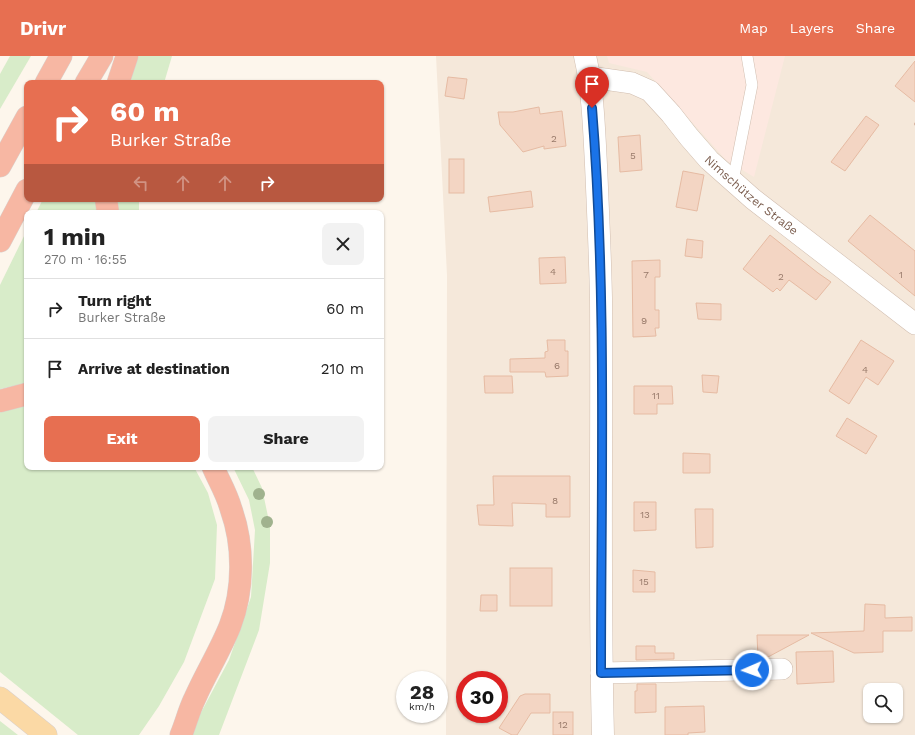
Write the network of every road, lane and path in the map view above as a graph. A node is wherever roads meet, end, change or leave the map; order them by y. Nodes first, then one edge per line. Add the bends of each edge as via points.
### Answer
1 (62, 56) edge
2 (102, 56) edge
3 (127, 56) edge
4 (584, 56) edge
5 (747, 56) edge
6 (590, 77) junction
7 (48, 80) edge
8 (88, 80) edge
9 (119, 80) edge
10 (24, 122) edge
11 (0, 166) edge
12 (733, 181) junction
13 (24, 196) edge
14 (0, 241) edge
15 (915, 324) edge
16 (24, 395) edge
17 (0, 401) edge
18 (214, 470) edge
19 (782, 669) dead end
20 (601, 673) junction
21 (0, 698) edge
22 (194, 698) junction
23 (46, 735) edge
24 (166, 735) edge
25 (182, 735) edge
26 (603, 735) edge

1 - 7 highway
2 - 8 highway
3 - 9 highway
4 - 6 street
5 - 12 lane via 752,85
6 - 12 street, Nimschützer Straße via 632,83 650,91 709,160
6 - 20 street via 600,258
10 - 11 highway
12 - 15 street, Nimschützer Straße
13 - 14 highway
16 - 17 highway
18 - 22 highway via 232,510 237,530 240,552 239,589 230,625
19 - 20 street
20 - 26 street
21 - 23 main road
22 - 24 highway
22 - 25 highway

